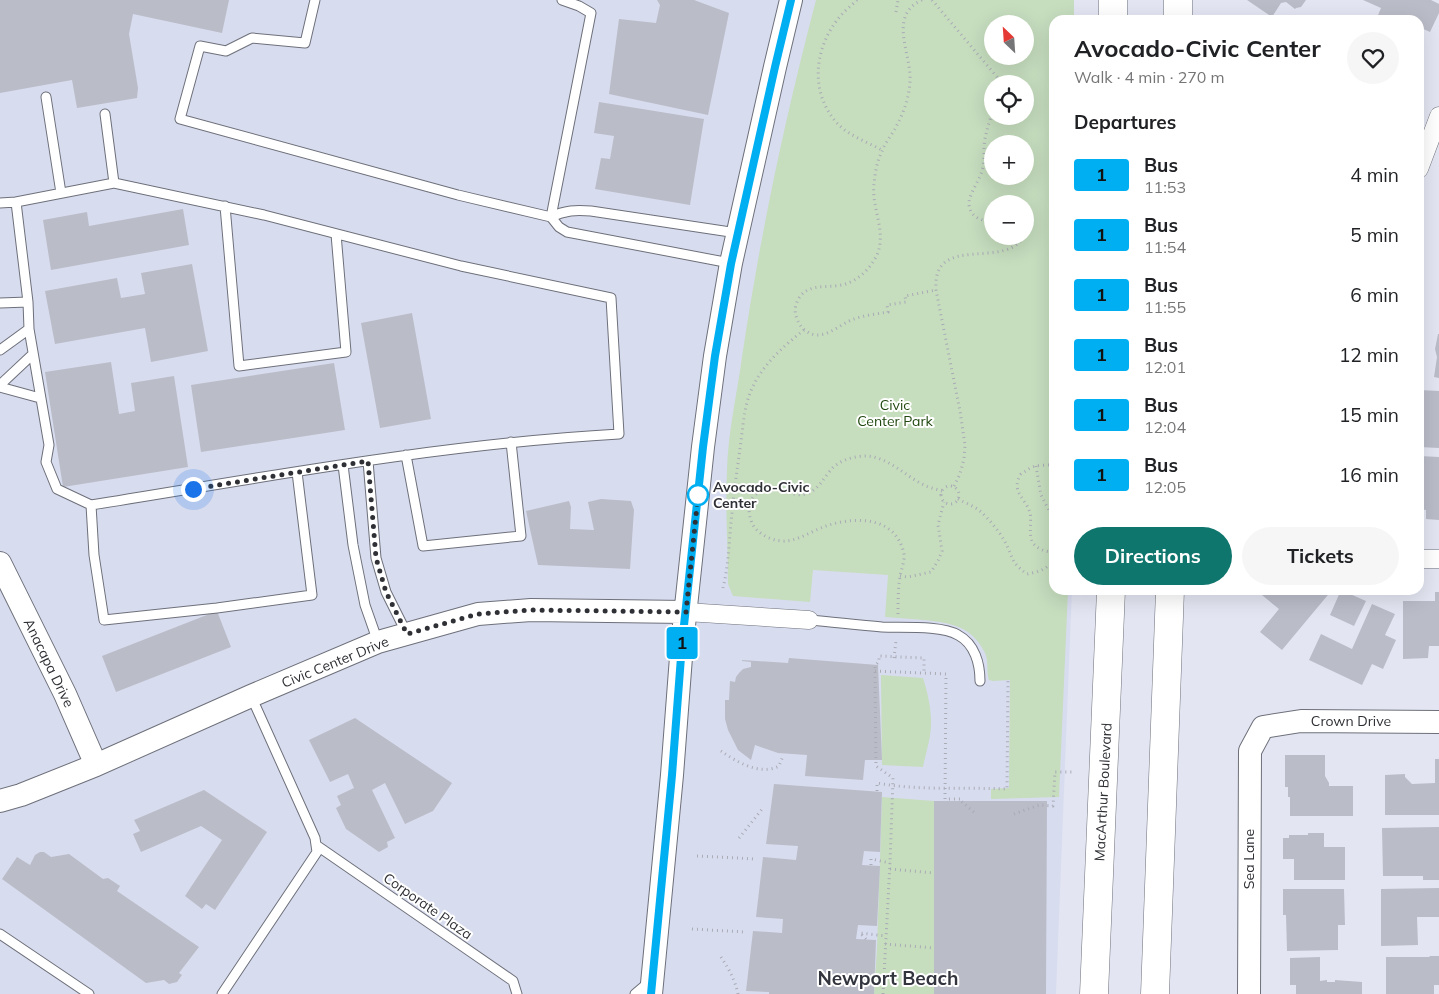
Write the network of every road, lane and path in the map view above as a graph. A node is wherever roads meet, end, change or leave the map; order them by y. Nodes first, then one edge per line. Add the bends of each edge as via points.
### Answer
1 (315, 0) edge
2 (562, 0) edge
3 (791, 0) edge
4 (857, 0) edge
5 (898, 0) edge
6 (922, 0) edge
7 (1113, 0) edge
8 (1178, 0) edge
9 (933, 1) edge
10 (896, 12) dead end
11 (1113, 15) edge
12 (1178, 15) edge
13 (996, 75) edge
14 (46, 97) dead end
15 (105, 114) dead end
16 (1439, 116) edge
17 (988, 125) edge
18 (882, 150) junction
19 (1424, 156) edge
20 (114, 182) junction
21 (61, 193) junction
22 (16, 202) junction
23 (0, 203) edge
24 (225, 206) junction
25 (551, 216) junction
26 (984, 220) edge
27 (738, 233) junction
28 (336, 234) junction
29 (1016, 245) edge
30 (731, 264) junction
31 (936, 290) junction
32 (28, 302) junction
33 (0, 303) edge
34 (29, 330) junction
35 (804, 330) junction
36 (0, 350) edge
37 (33, 354) junction
38 (0, 386) edge
39 (40, 398) junction
40 (511, 442) junction
41 (406, 455) junction
42 (368, 461) junction
43 (343, 465) junction
44 (1049, 465) edge
45 (1036, 466) junction
46 (297, 472) junction
47 (954, 486) junction
48 (942, 492) junction
49 (958, 500) junction
50 (944, 502) junction
51 (732, 503) junction
52 (749, 504) junction
53 (91, 506) junction
54 (1049, 510) edge
55 (1049, 552) edge
56 (1424, 559) edge
57 (1439, 559) edge
58 (0, 563) edge
59 (1049, 565) edge
60 (900, 576) junction
61 (723, 588) dead end
62 (1111, 595) edge
63 (1170, 595) edge
64 (686, 612) junction
65 (898, 615) dead end
66 (808, 620) joint
67 (407, 634) junction
68 (896, 640) dead end
69 (378, 642) junction
70 (894, 658) junction
71 (875, 671) junction
72 (924, 674) junction
73 (980, 681) dead end
74 (1008, 681) dead end
75 (251, 696) junction
76 (1439, 722) edge
77 (1263, 727) joint
78 (721, 751) dead end
79 (783, 756) dead end
80 (96, 765) junction
81 (1074, 772) dead end
82 (892, 786) junction
83 (945, 789) junction
84 (877, 791) dead end
85 (0, 801) edge
86 (763, 808) dead end
87 (975, 813) dead end
88 (1014, 814) dead end
89 (740, 838) dead end
90 (316, 845) junction
91 (697, 856) dead end
92 (755, 859) dead end
93 (890, 863) junction
94 (871, 865) dead end
95 (890, 869) junction
96 (934, 873) dead end
97 (692, 929) dead end
98 (745, 932) dead end
99 (0, 934) edge
100 (886, 936) junction
101 (866, 939) dead end
102 (885, 944) junction
103 (934, 948) dead end
104 (721, 957) dead end
105 (652, 987) edge
106 (89, 994) edge
107 (222, 994) edge
108 (517, 994) edge
109 (635, 994) edge
110 (738, 994) edge
111 (883, 994) edge
112 (1094, 994) edge
113 (1155, 994) edge
114 (1249, 994) edge

1 - 25 lane via 305,43 252,38 226,51 200,46 180,119 458,195
2 - 25 lane via 591,12
3 - 27 street
4 - 18 path via 838,19 825,40 819,58 818,82 836,122
5 - 10 path
6 - 18 path via 905,15 904,40 910,81 906,104
7 - 11 main road
8 - 12 main road
9 - 13 path
14 - 21 lane
15 - 20 lane
16 - 19 street
17 - 26 path via 984,164 969,203 975,217
18 - 35 path via 874,185 880,235 876,257 865,272 849,283 816,287 801,295 795,312
20 - 21 lane
20 - 24 lane
21 - 22 lane
22 - 23 lane
22 - 32 lane
24 - 28 lane
24 - 28 lane via 239,366 346,352
25 - 27 lane via 573,209
25 - 30 lane via 567,232
27 - 30 street
28 - 40 lane via 461,266 611,298 619,434
29 - 31 path via 986,254 961,255 946,262 938,274
30 - 64 street via 704,438
31 - 35 path via 905,296 906,302 887,305 888,312 854,319 826,334 814,335
31 - 47 path via 966,445
32 - 33 lane
32 - 34 lane
34 - 36 lane
34 - 37 lane
35 - 51 path via 777,353 749,396
37 - 38 lane
37 - 39 lane
38 - 39 lane
39 - 53 lane via 48,445 46,462 57,489
40 - 41 lane
40 - 41 lane via 521,536 423,546
41 - 42 lane
42 - 43 lane
42 - 67 lane via 376,558 386,592
43 - 46 lane
43 - 69 lane via 353,545 365,605
44 - 45 path
45 - 54 path via 1041,494
45 - 55 path via 1021,474 1017,488 1030,511 1032,542 1038,549
46 - 53 lane
46 - 53 lane via 312,594 104,620 94,555
47 - 48 path via 948,486
47 - 49 path via 960,493
48 - 50 path
48 - 52 path via 924,485 886,461 859,456 838,464 821,484 808,493 766,489
49 - 50 path via 952,504
49 - 59 path via 978,510 990,522 1004,541 1012,560 1027,574
50 - 60 path via 938,525 942,551 939,559 931,572
51 - 52 path
51 - 61 path
52 - 60 path via 755,529 778,540 788,541 842,522 866,520 881,524 890,530 901,546 904,557
56 - 57 street
58 - 80 street, Anacapa Drive
60 - 65 path
62 - 112 main road, MacArthur Boulevard
63 - 113 main road
64 - 66 street, Civic Center Drive
64 - 67 street, Civic Center Drive via 531,610 478,614
64 - 105 street
66 - 73 lane via 958,634 978,659
67 - 69 street, Civic Center Drive
68 - 70 path
69 - 75 street, Civic Center Drive
70 - 71 path via 879,656
70 - 72 path via 924,658
71 - 72 path
71 - 82 path via 876,766 893,778
72 - 83 path via 946,674
74 - 83 path via 1007,788
75 - 80 street, Civic Center Drive
75 - 90 lane
76 - 77 street, Crown Drive via 1301,721
77 - 114 street, Sea Lane via 1250,752
78 - 79 path via 761,770 779,766
80 - 85 street, Civic Center Drive
81 - 88 path via 1055,772 1053,806 1039,805
82 - 83 path
82 - 84 path via 877,783
82 - 93 path
83 - 87 path via 945,799 961,799
86 - 89 path
90 - 107 lane via 317,852
90 - 108 lane, Corporate Plaza via 513,982
91 - 92 path
93 - 94 path via 871,858
93 - 95 path
95 - 96 path
95 - 100 path
97 - 98 path
99 - 106 lane
100 - 101 path via 860,933
100 - 102 path
102 - 103 path
102 - 111 path
104 - 110 path via 734,978
105 - 109 lane

